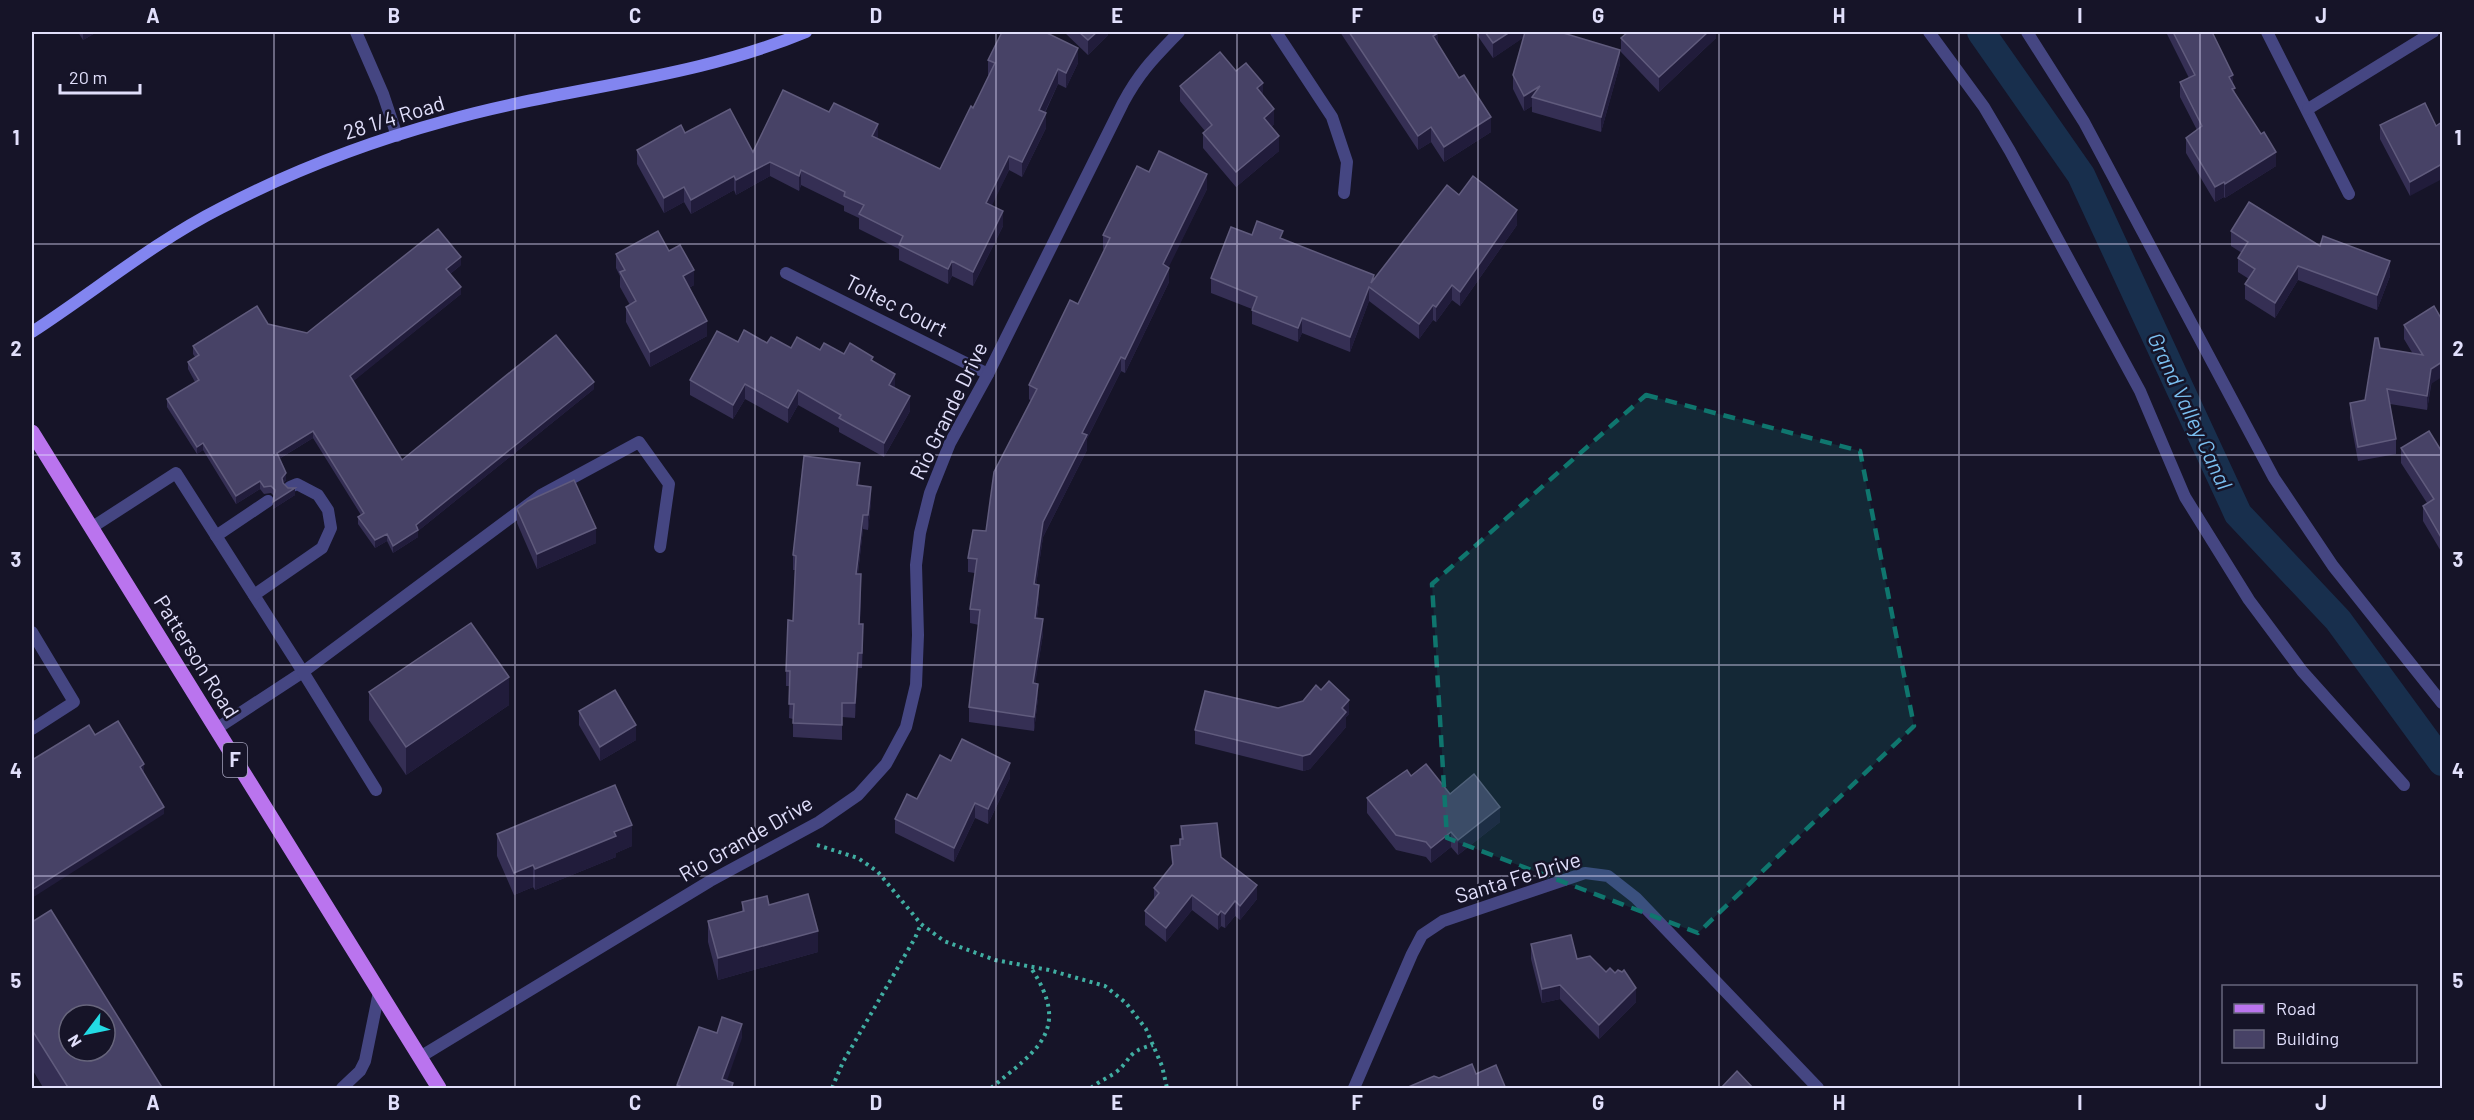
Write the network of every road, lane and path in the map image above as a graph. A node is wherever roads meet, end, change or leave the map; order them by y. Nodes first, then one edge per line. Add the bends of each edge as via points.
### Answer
1 (356, 32) edge
2 (806, 32) edge
3 (1179, 32) edge
4 (1276, 32) edge
5 (1929, 32) edge
6 (2027, 32) edge
7 (2267, 32) edge
8 (2433, 32) edge
9 (2308, 109) junction
10 (397, 136) junction
11 (1344, 194) dead end
12 (2349, 194) dead end
13 (786, 273) dead end
14 (32, 332) edge
15 (988, 374) junction
16 (32, 432) edge
17 (290, 487) edge
18 (268, 501) dead end
19 (91, 528) junction
20 (216, 536) junction
21 (660, 547) dead end
22 (254, 595) junction
23 (32, 632) edge
24 (303, 672) junction
25 (2442, 703) edge
26 (32, 729) edge
27 (216, 729) junction
28 (2404, 785) dead end
29 (376, 790) dead end
30 (806, 828) junction
31 (921, 924) junction
32 (1031, 968) junction
33 (379, 992) junction
34 (1153, 1045) junction
35 (420, 1056) junction
36 (342, 1089) edge
37 (440, 1089) edge
38 (832, 1089) edge
39 (991, 1089) edge
40 (1091, 1089) edge
41 (1167, 1089) edge
42 (1354, 1089) edge
43 (1818, 1089) edge

1 - 10 street
2 - 10 main road, 28 1/4 Road via 721,61 537,99
3 - 15 street, Rio Grande Drive via 1152,58 1132,86
4 - 11 street via 1332,117 1347,162
5 - 28 street via 1984,107 2010,151 2140,391 2185,497 2249,600 2302,671
6 - 25 street via 2084,122 2274,478 2333,566
7 - 9 street
8 - 9 street
9 - 12 street
10 - 14 main road, 28 1/4 Road via 331,158 220,208
13 - 15 street, Toltec Court
15 - 30 street, Rio Grande Drive via 950,443 930,493 920,533 916,685 906,727 886,764 858,795
16 - 19 main road, Patterson Road / F
17 - 22 street via 297,484 318,495 328,510 331,528 321,548
18 - 20 street
19 - 20 street via 176,473
19 - 27 main road, Patterson Road / F
20 - 22 street
21 - 24 street via 669,484 639,442 541,495
22 - 24 street
23 - 26 street via 74,702
24 - 27 street
24 - 29 street
27 - 33 main road, Patterson Road / F
30 - 31 path via 818,847 858,858 878,872
30 - 35 street, Rio Grande Drive via 710,881
31 - 32 path via 968,950
31 - 38 path via 843,1062
32 - 34 path via 1105,986 1126,1003
32 - 39 path via 1047,998 1051,1014 1048,1030 1025,1060
33 - 35 main road, Patterson Road / F
33 - 36 street via 365,1062
34 - 40 path via 1130,1054 1116,1072
34 - 41 path
35 - 37 main road, Patterson Road / F
42 - 43 street, Santa Fe Drive via 1422,935 1443,921 1585,873 1608,876 1636,898

